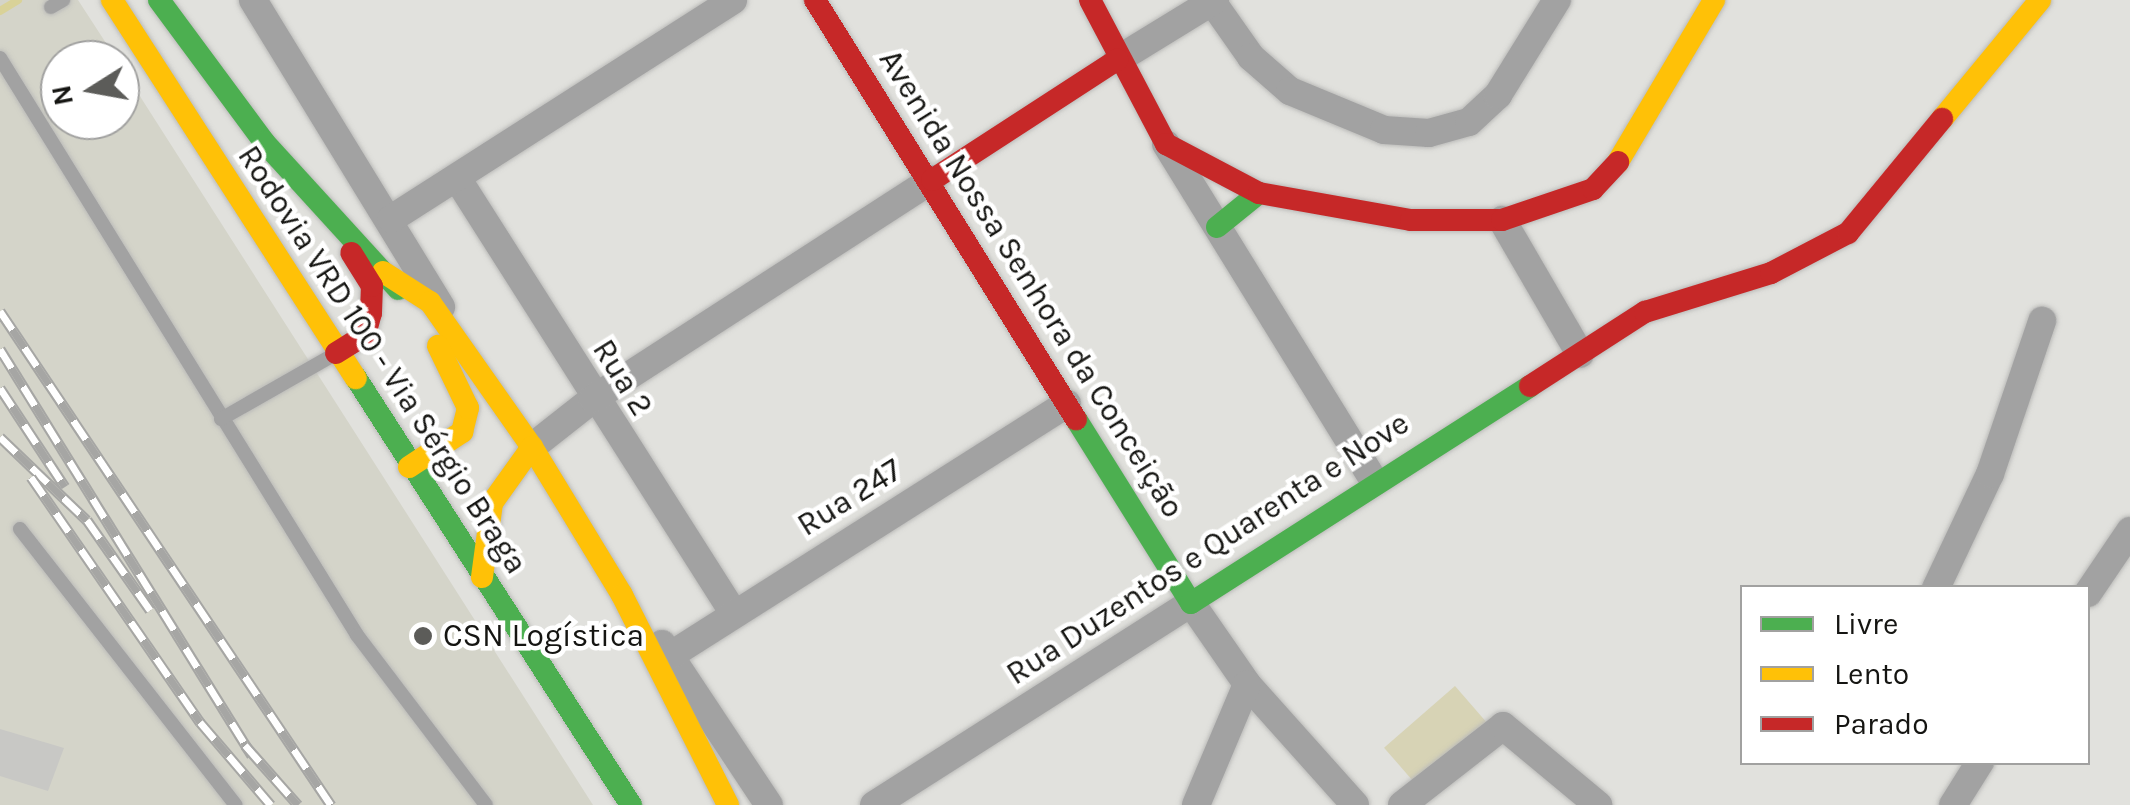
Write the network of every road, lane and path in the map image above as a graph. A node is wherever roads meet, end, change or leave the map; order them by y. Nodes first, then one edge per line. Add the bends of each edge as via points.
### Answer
1 (112, 0) edge
2 (159, 0) edge
3 (733, 0) edge
4 (814, 0) edge
5 (1557, 0) edge
6 (1714, 0) edge
7 (2040, 0) edge
8 (1213, 1) edge
9 (1089, 3) edge
10 (265, 4) edge
11 (0, 58) edge
12 (1116, 60) junction
13 (1166, 144) junction
14 (458, 178) junction
15 (932, 180) junction
16 (1259, 193) junction
17 (330, 219) junction
18 (392, 219) junction
19 (1502, 220) junction
20 (1217, 227) junction
21 (383, 272) junction
22 (2042, 321) dead end
23 (456, 334) junction
24 (336, 353) junction
25 (1580, 354) junction
26 (593, 399) junction
27 (1067, 404) junction
28 (221, 419) junction
29 (532, 447) junction
30 (410, 466) junction
31 (1375, 482) junction
32 (20, 529) dead end
33 (2129, 541) edge
34 (482, 578) junction
35 (1937, 585) edge
36 (2090, 590) edge
37 (622, 595) junction
38 (1191, 603) junction
39 (734, 612) junction
40 (671, 655) junction
41 (1246, 684) junction
42 (1978, 765) edge
43 (236, 805) edge
44 (486, 805) edge
45 (631, 805) edge
46 (726, 805) edge
47 (769, 805) edge
48 (874, 805) edge
49 (1196, 805) edge
50 (1355, 805) edge
51 (1402, 805) edge
52 (1598, 805) edge
53 (1953, 805) edge

1 - 24 street, Rodovia VRD 100 - Via Sérgio Braga
2 - 17 street, Rodovia VRD 100 - Via Sérgio Braga
3 - 14 street
4 - 15 street, Avenida Nossa Senhora da Conceição
5 - 8 street via 1498,95 1469,122 1429,133 1384,130 1290,91 1251,58
6 - 19 street via 1622,157 1593,189
7 - 25 street, Rua Duzentos e Quarenta e Nove via 1848,232 1771,273 1645,312
8 - 12 street
9 - 12 street
10 - 18 street
11 - 28 lane
12 - 13 street
12 - 15 street
13 - 16 street
13 - 20 street
14 - 18 street
14 - 26 street, Rua 2
15 - 26 street
15 - 27 street, Avenida Nossa Senhora da Conceição
16 - 19 street via 1411,220
16 - 20 street
17 - 21 street, Rodovia VRD 100 - Via Sérgio Braga
17 - 24 street via 372,286 364,335
18 - 23 street
19 - 25 street
20 - 31 street
21 - 23 street via 422,292
21 - 30 street via 414,307 468,408 462,432 447,448
22 - 35 street via 1990,474
23 - 29 street
24 - 28 lane
24 - 30 street, Rodovia VRD 100 - Via Sérgio Braga
25 - 31 street, Rua Duzentos e Quarenta e Nove
26 - 29 street
26 - 39 street, Rua 2
27 - 38 street, Avenida Nossa Senhora da Conceição
27 - 39 street, Rua 247
28 - 44 lane via 356,635
29 - 34 street via 492,503
29 - 37 street
30 - 34 street, Rodovia VRD 100 - Via Sérgio Braga
31 - 38 street, Rua Duzentos e Quarenta e Nove
32 - 43 lane
33 - 36 street
34 - 45 street, Rodovia VRD 100 - Via Sérgio Braga
37 - 40 street
37 - 46 street
38 - 41 street
38 - 48 street, Rua Duzentos e Quarenta e Nove
39 - 40 street, Rua 247
40 - 47 street
41 - 49 street
41 - 50 street
42 - 53 street
51 - 52 street via 1502,726

